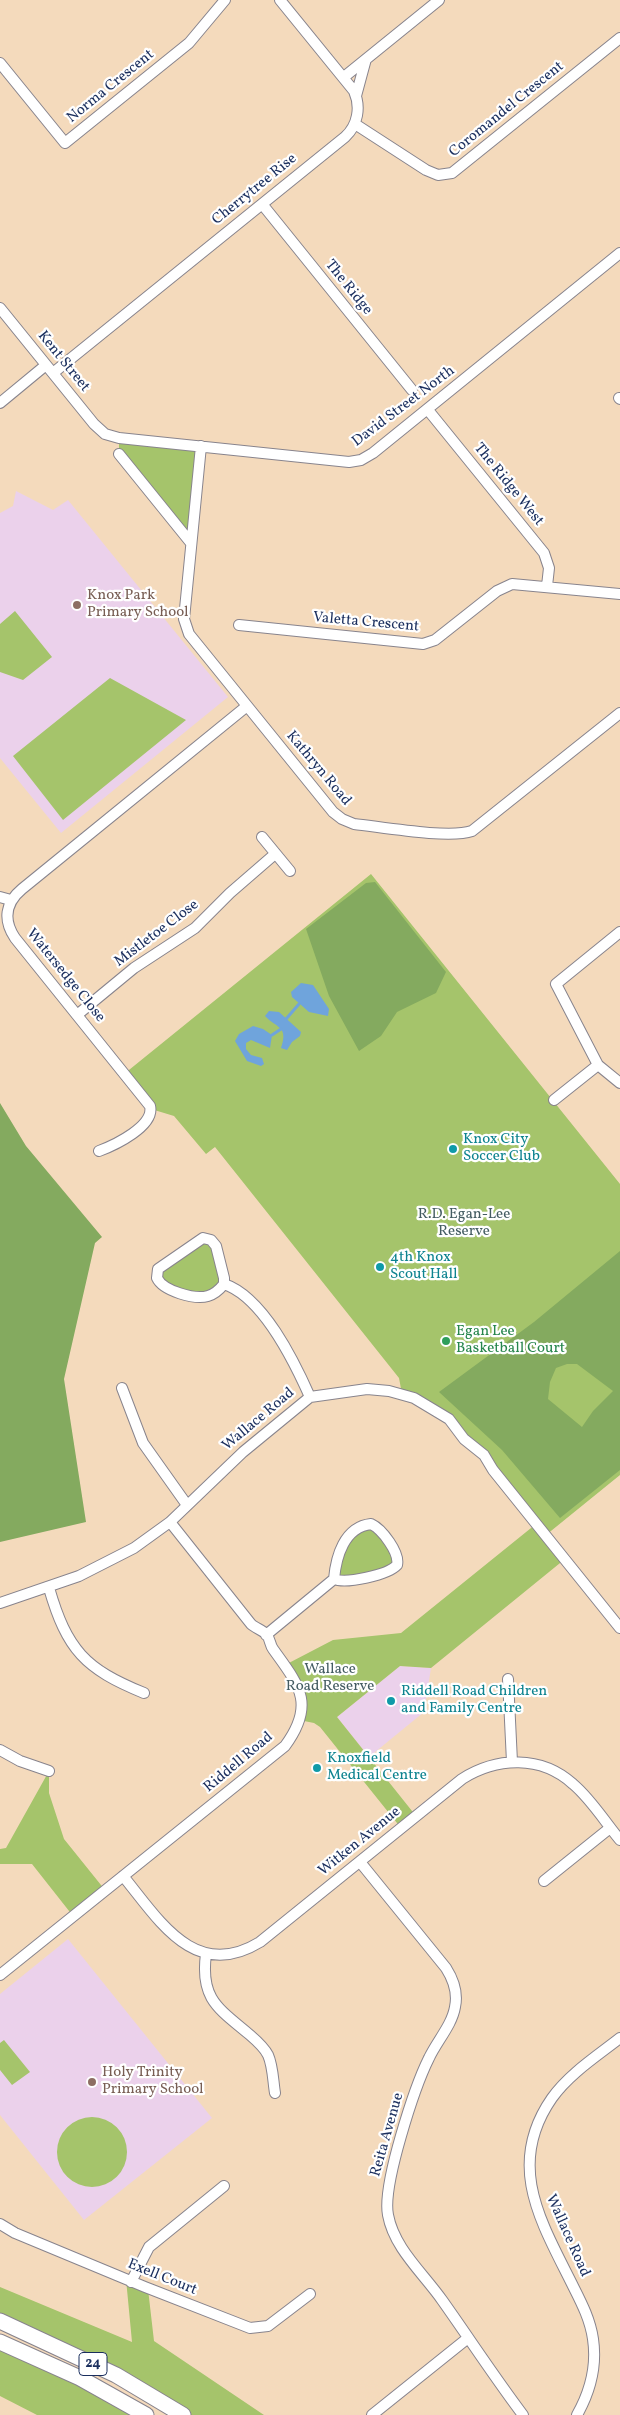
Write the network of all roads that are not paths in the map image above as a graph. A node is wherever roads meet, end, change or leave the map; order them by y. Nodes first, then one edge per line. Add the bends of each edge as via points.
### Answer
1 (225, 0) edge
2 (280, 0) edge
3 (438, 0) edge
4 (620, 38) edge
5 (366, 59) junction
6 (0, 63) edge
7 (344, 77) junction
8 (356, 96) junction
9 (355, 124) junction
10 (262, 204) junction
11 (620, 253) edge
12 (0, 308) edge
13 (50, 369) junction
14 (412, 390) dead end
15 (0, 403) edge
16 (428, 410) junction
17 (105, 434) joint
18 (201, 446) junction
19 (119, 454) dead end
20 (191, 543) junction
21 (547, 586) junction
22 (620, 594) edge
23 (239, 625) dead end
24 (247, 706) junction
25 (618, 719) edge
26 (262, 837) dead end
27 (275, 854) junction
28 (290, 871) dead end
29 (0, 897) edge
30 (11, 900) junction
31 (620, 932) edge
32 (78, 1015) junction
33 (598, 1066) junction
34 (620, 1083) edge
35 (554, 1100) dead end
36 (99, 1151) dead end
37 (224, 1284) junction
38 (122, 1388) dead end
39 (310, 1397) junction
40 (188, 1505) junction
41 (170, 1522) junction
42 (334, 1579) junction
43 (49, 1588) junction
44 (0, 1603) edge
45 (620, 1628) edge
46 (266, 1635) junction
47 (508, 1679) dead end
48 (144, 1693) dead end
49 (0, 1750) edge
50 (512, 1762) junction
51 (49, 1770) dead end
52 (610, 1828) junction
53 (620, 1840) edge
54 (360, 1862) junction
55 (123, 1876) junction
56 (544, 1881) dead end
57 (206, 1954) junction
58 (0, 1975) edge
59 (620, 2038) edge
60 (275, 2093) dead end
61 (224, 2186) dead end
62 (0, 2224) edge
63 (132, 2282) junction
64 (310, 2294) dead end
65 (0, 2321) edge
66 (468, 2338) junction
67 (0, 2342) edge
68 (146, 2415) edge
69 (182, 2415) edge
70 (372, 2415) edge
71 (523, 2415) edge
72 (577, 2415) edge

1 - 6 street, Norma Crescent via 189,43 65,143
2 - 7 street
3 - 5 street
4 - 9 street, Coromandel Crescent via 452,173 438,175 426,170
5 - 7 street
5 - 8 street
7 - 8 street
8 - 9 street via 358,111
9 - 10 street, Cherrytree Rise via 345,137
10 - 13 street, Cherrytree Rise
10 - 14 street, The Ridge
11 - 16 street, David Street North
12 - 13 street, Kent Street
13 - 15 street, Cherrytree Rise
13 - 17 street, Kent Street
16 - 18 street, David Street North via 373,453 355,461
16 - 21 street, The Ridge West via 544,554 549,568
17 - 18 street, David Street North
18 - 20 street, Kathryn Road
19 - 20 street
20 - 24 street, Kathryn Road via 185,626
21 - 22 street, Valetta Crescent
21 - 23 street, Valetta Crescent via 518,584 502,587 440,636 423,644
24 - 25 street, Kathryn Road via 342,820 451,834 466,834 478,828
24 - 30 street
26 - 27 street
27 - 28 street
27 - 32 street, Mistletoe Close via 195,928 134,968
29 - 30 street
30 - 32 street, Watersedge Close via 7,912 10,932
31 - 33 street via 556,984
32 - 36 street, Watersedge Close via 151,1109 147,1121 119,1143
33 - 34 street
33 - 35 street
37 - 37 street via 212,1295 197,1296 164,1286 156,1275 163,1265 196,1242 207,1239 216,1246
37 - 39 street via 239,1290 263,1317 287,1351
38 - 40 street via 143,1443
39 - 40 street, Wallace Road via 243,1452
39 - 45 street, Wallace Road via 380,1389 414,1398 442,1414 456,1426 464,1439 484,1455
40 - 41 street, Wallace Road
41 - 43 street, Wallace Road via 114,1560
41 - 46 street, Riddell Road via 251,1624
42 - 42 street via 343,1542 367,1525 374,1526 398,1557 397,1565 389,1572 348,1581
42 - 46 street
43 - 44 street, Wallace Road
43 - 48 street via 63,1629 81,1656 106,1676
46 - 55 street, Riddell Road via 299,1689 301,1708 294,1733 285,1746
47 - 50 street
49 - 51 street
50 - 52 street, Witken Avenue via 540,1766 565,1777
50 - 54 street, Witken Avenue via 486,1767 462,1779
52 - 53 street, Witken Avenue
52 - 56 street
54 - 57 street, Witken Avenue via 252,1946 236,1953
54 - 66 street, Reita Avenue via 446,1968 454,1988 456,2002 453,2014 429,2058 412,2101 390,2179 387,2212 399,2244
55 - 57 street, Witken Avenue via 175,1937
55 - 58 street, Riddell Road
57 - 60 street via 204,1976 209,1996 264,2049 271,2062
59 - 72 street, Wallace Road via 570,2078 552,2098 540,2121 531,2150 530,2172 535,2206 586,2313 593,2338 593,2373
61 - 63 street via 149,2247
62 - 63 street, Exell Court
63 - 64 street, Exell Court via 254,2329 272,2324
65 - 69 main road, 24 via 116,2375
66 - 70 street
66 - 71 street, Reita Avenue
67 - 68 main road, 24 via 80,2378

